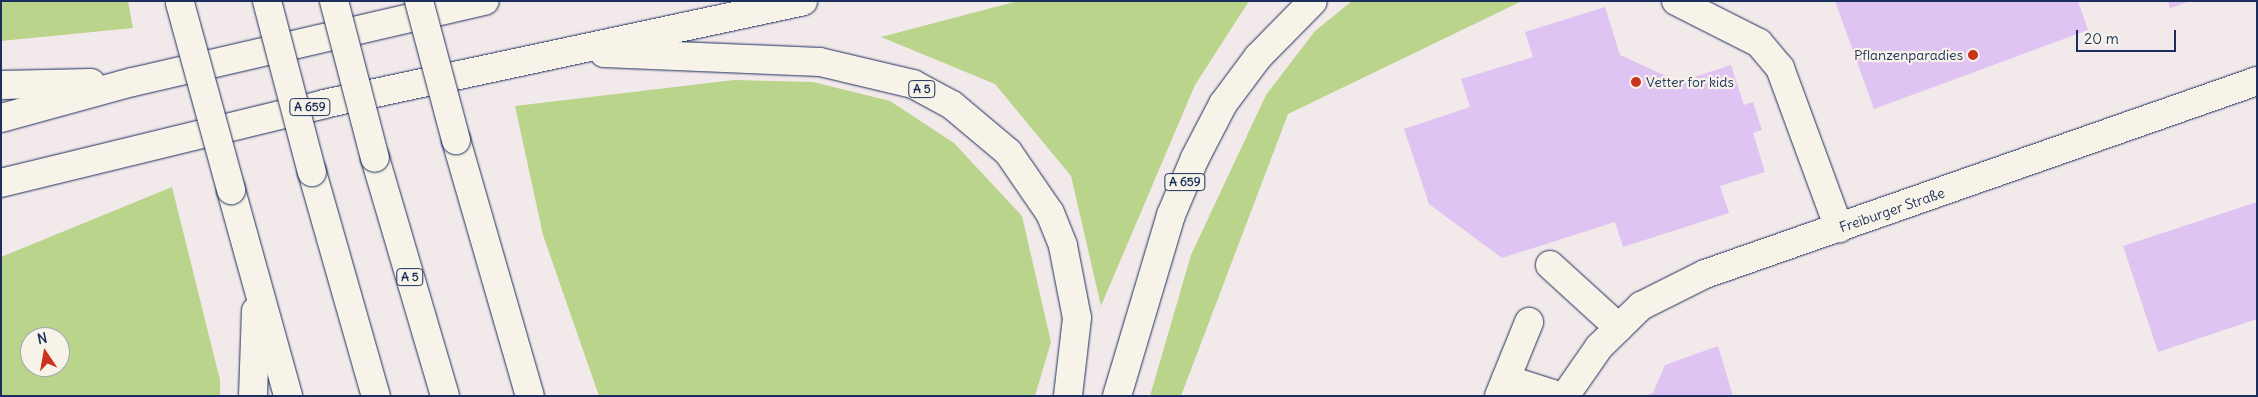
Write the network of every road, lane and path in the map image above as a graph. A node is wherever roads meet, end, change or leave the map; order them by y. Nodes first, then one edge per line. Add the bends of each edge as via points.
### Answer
1 (267, 1) edge
2 (334, 1) edge
3 (419, 1) edge
4 (484, 1) edge
5 (803, 1) edge
6 (1314, 1) edge
7 (1676, 1) edge
8 (180, 2) edge
9 (558, 51) junction
10 (2257, 81) edge
11 (133, 82) junction
12 (1, 85) edge
13 (1, 118) edge
14 (64, 166) junction
15 (1, 183) edge
16 (1, 200) edge
17 (1839, 228) junction
18 (1550, 265) dead end
19 (256, 284) junction
20 (1529, 322) dead end
21 (1619, 328) junction
22 (516, 348) junction
23 (1503, 387) edge
24 (253, 396) edge
25 (288, 396) edge
26 (376, 396) edge
27 (444, 396) edge
28 (530, 396) edge
29 (549, 396) edge
30 (1068, 396) edge
31 (1118, 396) edge
32 (1559, 396) edge
33 (1565, 396) edge

1 - 26 main road, bridge
2 - 27 main road, A 5, bridge via 375,158
3 - 22 main road, bridge
4 - 11 main road
5 - 9 main road, A 659
6 - 31 main road, A 659 via 1258,57 1223,104 1195,158 1171,215
7 - 17 main road via 1759,43 1780,68
8 - 19 main road, bridge
9 - 14 main road, A 659
9 - 30 main road, A 5 via 820,62 913,84 952,105 1014,159 1050,212 1064,246 1076,318
10 - 17 main road, Freiburger Straße
11 - 12 main road
11 - 13 main road
14 - 15 main road, A 659
14 - 16 main road, A 659
17 - 21 main road, Freiburger Straße via 1705,274 1641,306
18 - 21 main road
19 - 24 main road
19 - 25 main road
20 - 23 main road
21 - 33 main road, Freiburger Straße via 1598,347
22 - 28 main road
22 - 29 main road
23 - 32 main road

